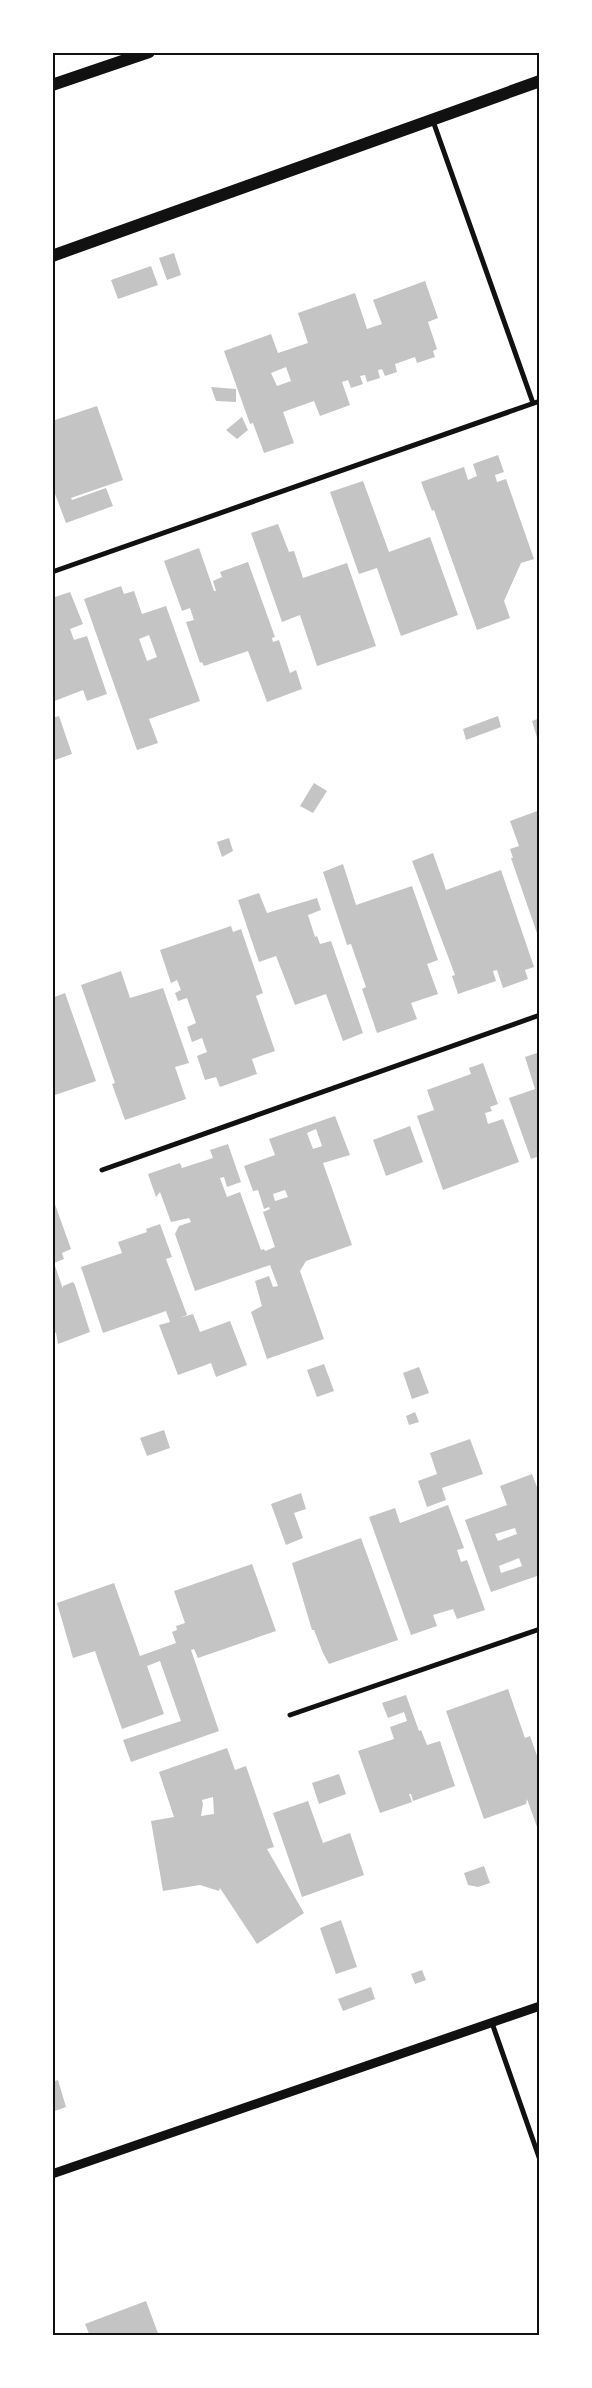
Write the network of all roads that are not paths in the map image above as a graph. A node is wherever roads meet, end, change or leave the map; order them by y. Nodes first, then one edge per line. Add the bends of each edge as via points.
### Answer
1 (149, 52) edge
2 (540, 81) edge
3 (52, 85) edge
4 (432, 118) junction
5 (52, 256) edge
6 (540, 401) edge
7 (533, 403) junction
8 (52, 572) edge
9 (540, 1016) edge
10 (102, 1170) dead end
11 (540, 1629) edge
12 (290, 1715) dead end
13 (540, 2006) edge
14 (492, 2023) junction
15 (540, 2160) edge
16 (52, 2174) edge

1 - 3 main road
2 - 4 main road
4 - 5 main road
4 - 7 street
6 - 7 street
7 - 8 street
9 - 10 street
11 - 12 street
13 - 14 street
14 - 15 street
14 - 16 street

